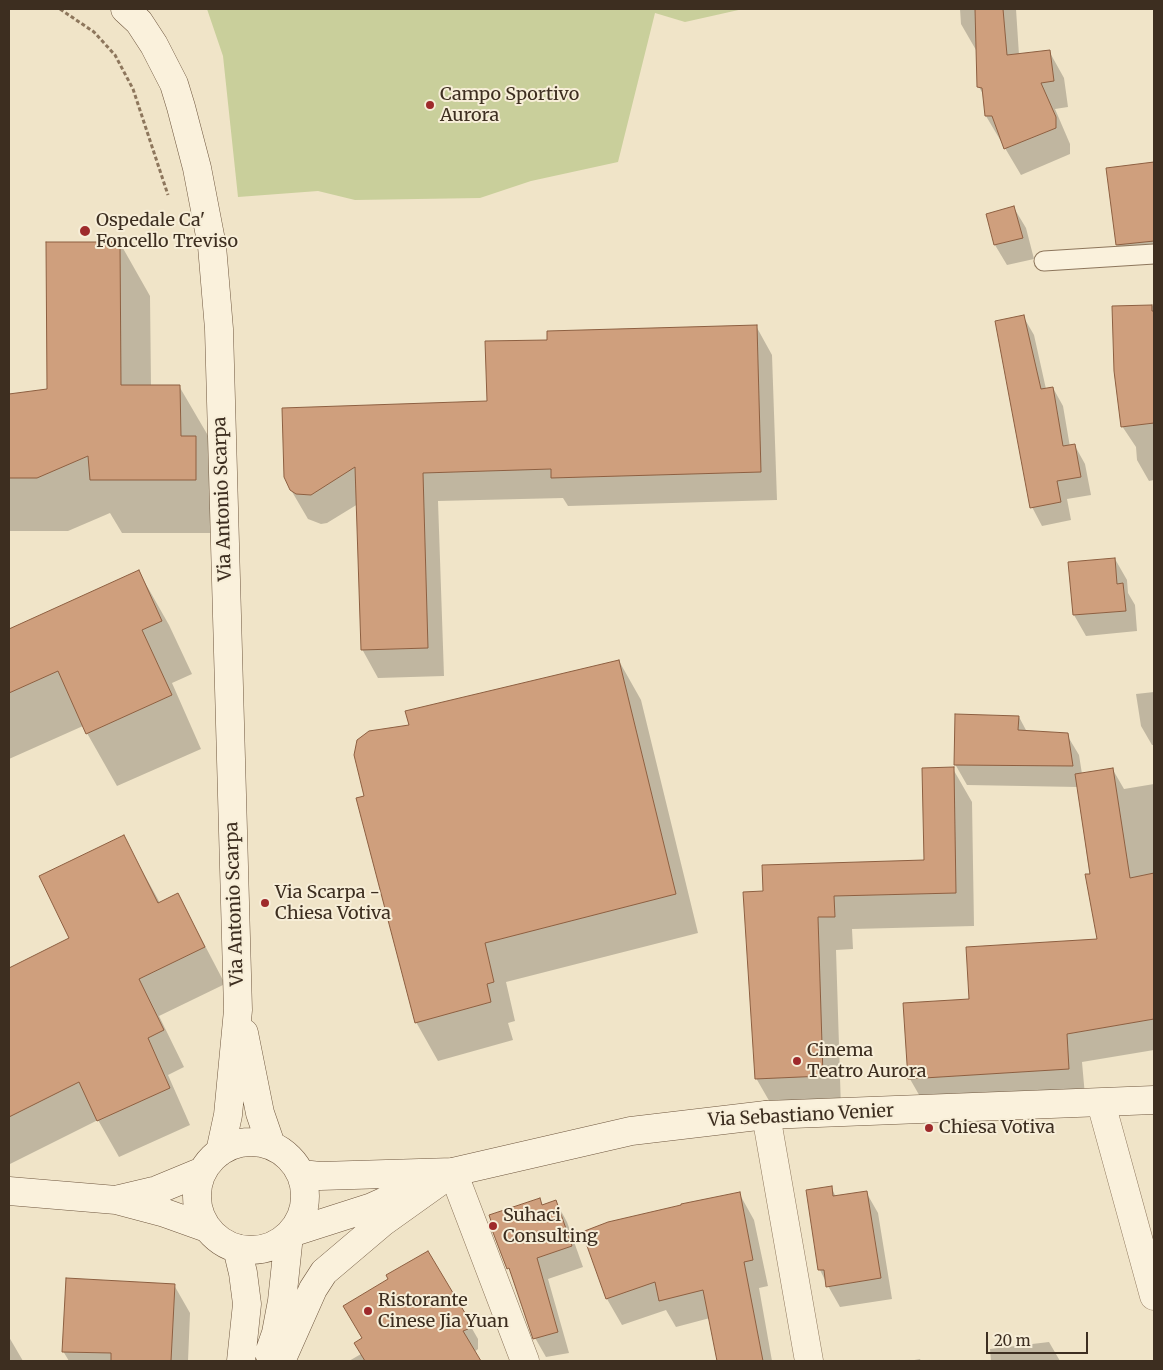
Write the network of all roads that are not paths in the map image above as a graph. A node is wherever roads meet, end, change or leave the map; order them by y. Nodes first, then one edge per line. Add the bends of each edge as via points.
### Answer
1 (136, 13) edge
2 (1154, 254) edge
3 (1044, 260) dead end
4 (238, 1010) junction
5 (1154, 1100) edge
6 (1101, 1103) junction
7 (766, 1115) junction
8 (271, 1145) junction
9 (212, 1162) junction
10 (453, 1172) junction
11 (301, 1174) junction
12 (9, 1192) edge
13 (116, 1200) junction
14 (207, 1228) junction
15 (290, 1234) junction
16 (237, 1248) junction
17 (1154, 1296) edge
18 (241, 1361) edge
19 (266, 1361) edge
20 (281, 1361) edge
21 (525, 1361) edge
22 (809, 1361) edge

1 - 4 street, Via Antonio Scarpa via 164,64 181,107 212,246 219,329
2 - 3 lane
4 - 8 street, Via Antonio Scarpa via 260,1113
4 - 9 street, Via Antonio Scarpa via 228,1115
5 - 6 street, Via Sebastiano Venier
6 - 7 street, Via Sebastiano Venier
6 - 17 street
7 - 10 street, Via Sebastiano Venier via 631,1131
7 - 22 street
8 - 9 street via 240,1142
8 - 11 street via 284,1153
9 - 13 street via 157,1190
9 - 14 street via 196,1194 199,1212
10 - 11 street, Via Sebastiano Venier
10 - 15 street, Via Sebastiano Venier via 372,1207
10 - 20 street via 382,1222 324,1272 313,1289
10 - 21 street
11 - 15 street via 306,1192 305,1208
12 - 13 street
13 - 14 street
14 - 16 street, Via Sebastiano Venier via 218,1239
15 - 16 street, Via Sebastiano Venier via 262,1250
15 - 19 street via 276,1333
16 - 18 street via 247,1304

